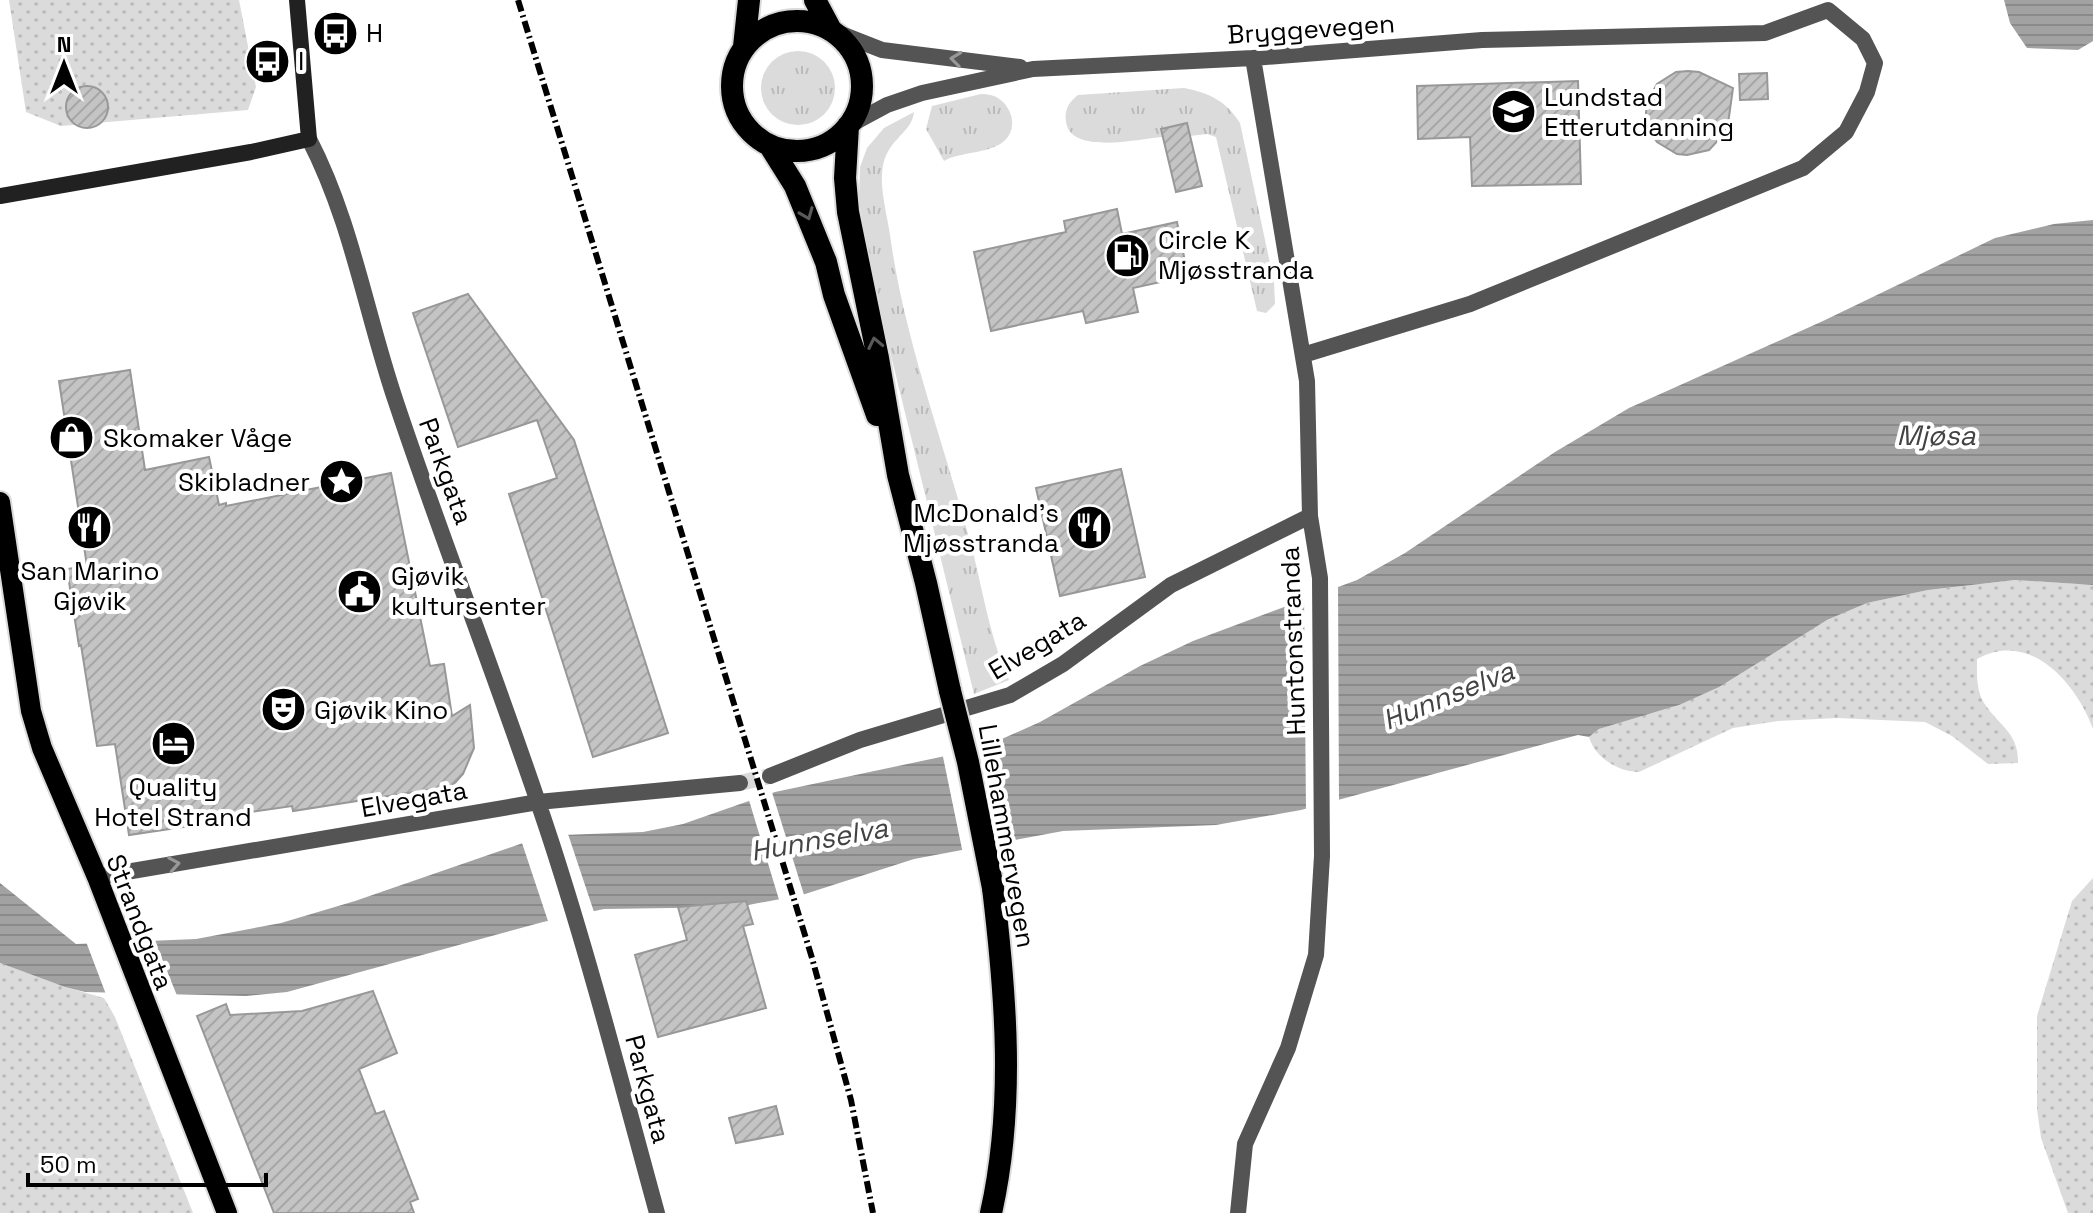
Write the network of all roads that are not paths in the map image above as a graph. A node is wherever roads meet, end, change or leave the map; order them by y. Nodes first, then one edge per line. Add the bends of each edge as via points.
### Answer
1 (297, 0) edge
2 (749, 0) edge
3 (815, 0) edge
4 (1830, 5) edge
5 (831, 30) junction
6 (744, 47) junction
7 (1253, 58) junction
8 (1033, 69) junction
9 (848, 126) junction
10 (309, 139) junction
11 (770, 146) junction
12 (0, 196) edge
13 (1303, 355) junction
14 (898, 475) junction
15 (0, 502) edge
16 (1310, 516) junction
17 (770, 776) tunnel mouth
18 (740, 783) tunnel mouth
19 (538, 802) junction
20 (97, 877) junction
21 (227, 1213) edge
22 (657, 1213) edge
23 (991, 1213) edge
24 (1238, 1213) edge

1 - 10 main road
2 - 6 highway
3 - 5 highway
4 - 7 street, Bryggevegen via 1765,33 1482,40
4 - 13 street, Bryggevegen via 1863,39 1875,63 1846,132 1803,168 1470,304
5 - 6 highway via 785,22 769,27
8 -> 5 street, Bryggevegen via 882,50
5 - 9 highway via 855,57 861,75 858,110
6 - 11 highway via 732,77 734,102 744,125
7 - 8 street, Bryggevegen
7 - 13 street, Huntonstranda
8 - 9 street, Bryggevegen via 922,93
9 - 11 highway via 813,149
14 -> 9 highway, Lillehammervegen via 848,212
10 - 12 main road
10 - 19 street, Parkgata via 327,175 395,400
11 -> 14 highway, Lillehammervegen via 795,186 826,262
13 - 16 street, Huntonstranda
14 - 23 highway, Lillehammervegen, bridge via 993,888 1007,1031 1005,1107
15 - 20 main road, Strandgata via 31,711
16 - 17 street, Elvegata via 1171,585 1063,664 1010,695 860,740
16 - 24 street, Huntonstranda via 1320,578 1322,808 1316,955 1288,1048 1245,1144
18 - 19 street, Elvegata
20 -> 19 street, Elvegata
19 - 22 street, Parkgata
20 - 21 main road, Strandgata

